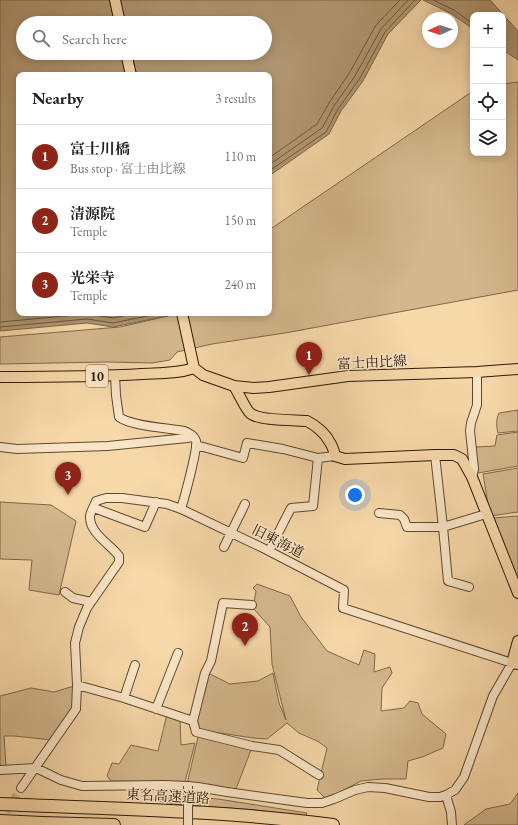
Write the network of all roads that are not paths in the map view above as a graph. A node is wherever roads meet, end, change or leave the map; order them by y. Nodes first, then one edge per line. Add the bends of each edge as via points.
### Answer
1 (115, 0) edge
2 (118, 16) edge
3 (128, 60) edge
4 (130, 72) edge
5 (183, 316) edge
6 (194, 368) junction
7 (518, 369) edge
8 (477, 372) junction
9 (115, 376) junction
10 (0, 377) edge
11 (234, 386) junction
12 (193, 436) junction
13 (196, 445) junction
14 (0, 447) edge
15 (435, 455) junction
16 (335, 456) junction
17 (318, 458) junction
18 (472, 477) junction
19 (156, 502) junction
20 (245, 504) dead end
21 (94, 508) junction
22 (181, 509) junction
23 (379, 513) dead end
24 (486, 514) junction
25 (443, 527) junction
26 (232, 532) junction
27 (224, 546) dead end
28 (269, 551) junction
29 (468, 587) dead end
30 (65, 592) dead end
31 (518, 593) edge
32 (91, 602) junction
33 (252, 605) dead end
34 (518, 641) edge
35 (178, 653) dead end
36 (515, 664) edge
37 (135, 665) dead end
38 (78, 685) junction
39 (124, 698) junction
40 (156, 709) junction
41 (193, 721) junction
42 (36, 768) junction
43 (0, 770) edge
44 (319, 775) dead end
45 (188, 786) junction
46 (21, 788) tunnel mouth
47 (446, 795) junction
48 (0, 801) edge
49 (0, 804) edge
50 (31, 805) junction
51 (0, 821) edge
52 (114, 825) edge
53 (188, 825) edge
54 (333, 825) edge
55 (452, 825) edge

1 - 2 main road
3 - 4 main road
5 - 6 main road
6 - 9 main road, 10 via 176,372
6 - 11 main road, 富士由比線 via 203,375
7 - 8 main road, 富士由比線
8 - 11 main road, 富士由比線 via 348,376 269,387
8 - 18 street via 476,406 470,431 474,469
9 - 10 main road, 10
9 - 12 street via 119,417 123,420 184,431
11 - 16 main road via 250,413 256,416 307,421 312,424 327,437
12 - 13 street
12 - 14 street via 108,446 17,449
13 - 17 street via 243,458 247,443
13 - 22 street
15 - 16 main road via 345,459
15 - 18 main road via 454,455 462,459
15 - 25 street
16 - 17 street
17 - 28 street via 313,506 291,508
18 - 24 main road
19 - 21 street, 旧東海道 via 106,498 96,501
19 - 21 street via 145,527
19 - 22 street, 旧東海道
20 - 26 street
21 - 32 street via 90,515 94,529 119,556 119,562
22 - 26 street, 旧東海道
23 - 25 street via 400,515 407,527
24 - 25 street
24 - 31 main road
25 - 29 street via 448,581
26 - 27 street
26 - 28 street, 旧東海道
28 - 36 street, 旧東海道 via 344,590 343,608
30 - 32 street via 73,598
32 - 38 street via 79,627 75,643
33 - 41 street via 223,603 211,661 204,673
34 - 36 main road
35 - 40 street
36 - 47 street via 493,696 464,777 455,790
37 - 39 street
38 - 39 street
38 - 42 street via 76,709
39 - 40 street
40 - 41 street
41 - 44 street via 196,732 278,750
42 - 43 street
42 - 45 street via 61,780 82,786
42 - 46 street
45 - 47 street via 307,803 322,803 368,787 429,797
45 - 53 street, bridge
47 - 55 street
48 - 50 highway
49 - 50 highway, 東名高速道路
50 - 54 highway, 東名高速道路 via 257,816
51 - 52 highway

